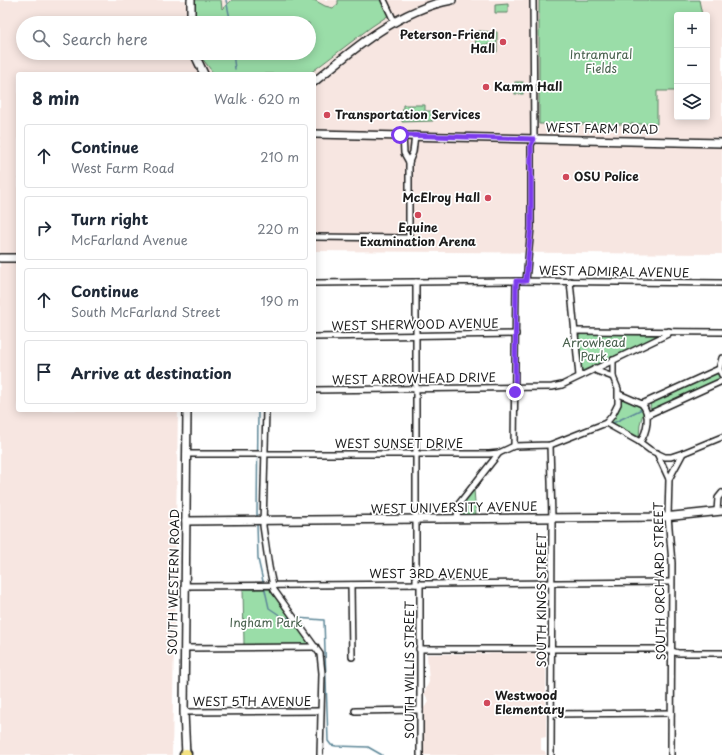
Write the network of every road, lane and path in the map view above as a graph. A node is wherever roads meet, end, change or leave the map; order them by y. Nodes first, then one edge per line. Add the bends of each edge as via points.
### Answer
1 (191, 0) edge
2 (384, 0) edge
3 (447, 0) edge
4 (533, 0) edge
5 (191, 16) edge
6 (394, 22) junction
7 (197, 60) edge
8 (203, 72) edge
9 (316, 80) edge
10 (316, 134) edge
11 (403, 135) junction
12 (415, 135) junction
13 (534, 139) junction
14 (722, 143) edge
15 (409, 162) junction
16 (316, 237) edge
17 (0, 258) edge
18 (16, 258) edge
19 (516, 281) junction
20 (526, 281) junction
21 (570, 281) junction
22 (416, 282) junction
23 (316, 283) edge
24 (722, 283) edge
25 (574, 331) junction
26 (669, 331) junction
27 (722, 332) edge
28 (516, 334) junction
29 (415, 335) junction
30 (316, 337) edge
31 (722, 358) edge
32 (613, 360) junction
33 (595, 368) junction
34 (721, 372) edge
35 (579, 376) junction
36 (613, 377) junction
37 (722, 381) edge
38 (515, 387) junction
39 (415, 388) junction
40 (316, 390) edge
41 (618, 394) junction
42 (642, 404) junction
43 (187, 412) edge
44 (266, 412) edge
45 (647, 415) junction
46 (606, 423) junction
47 (722, 437) edge
48 (640, 442) junction
49 (550, 445) junction
50 (514, 446) junction
51 (415, 453) junction
52 (499, 453) junction
53 (657, 453) junction
54 (683, 453) junction
55 (186, 454) junction
56 (266, 454) junction
57 (669, 479) junction
58 (722, 492) edge
59 (720, 511) edge
60 (668, 516) junction
61 (552, 518) junction
62 (416, 519) junction
63 (457, 519) junction
64 (186, 521) junction
65 (259, 521) junction
66 (672, 582) junction
67 (551, 583) junction
68 (418, 584) junction
69 (351, 585) junction
70 (186, 586) junction
71 (272, 586) junction
72 (316, 647) junction
73 (185, 648) junction
74 (551, 648) junction
75 (419, 649) junction
76 (671, 650) junction
77 (722, 653) edge
78 (352, 657) dead end
79 (420, 710) junction
80 (320, 711) junction
81 (355, 711) dead end
82 (184, 712) junction
83 (671, 713) junction
84 (551, 714) junction
85 (186, 755) edge
86 (320, 755) edge
87 (420, 755) edge
88 (551, 755) edge
89 (671, 755) edge

1 - 5 street
2 - 6 street
3 - 6 street
4 - 13 street
6 - 9 street via 334,64
7 - 8 street
10 - 11 street, WEST FARM ROAD
11 - 12 street, WEST FARM ROAD
11 - 15 street via 404,152
12 - 13 street, WEST FARM ROAD
12 - 15 street
13 - 14 street, WEST FARM ROAD
13 - 20 street via 531,145 531,227
15 - 16 street via 409,238
17 - 18 street
19 - 20 street, WEST ADMIRAL AVENUE
19 - 22 street, WEST ADMIRAL AVENUE
19 - 28 street
20 - 21 street, WEST ADMIRAL AVENUE
21 - 24 street, WEST ADMIRAL AVENUE
21 - 25 street
22 - 23 street, WEST ADMIRAL AVENUE
22 - 29 street, SOUTH WILLIS STREET
25 - 26 street
25 - 35 street
26 - 27 street
26 - 32 street, WEST ARROWHEAD DRIVE via 668,334
28 - 29 street, WEST SHERWOOD AVENUE
28 - 38 street
29 - 30 street, WEST SHERWOOD AVENUE
29 - 39 street, SOUTH WILLIS STREET
31 - 34 street
32 - 33 street, WEST ARROWHEAD DRIVE
32 - 36 street
33 - 35 street, WEST ARROWHEAD DRIVE
33 - 36 street
34 - 42 street
35 - 38 street, WEST ARROWHEAD DRIVE via 552,387
36 - 41 street
37 - 45 street
38 - 39 street, WEST ARROWHEAD DRIVE
38 - 50 street
39 - 40 street, WEST ARROWHEAD DRIVE
39 - 51 street, SOUTH WILLIS STREET
41 - 42 street
41 - 46 street via 618,404
42 - 45 street via 646,407
43 - 55 street, SOUTH WESTERN ROAD
44 - 56 street
45 - 48 street via 647,423
46 - 48 street
46 - 49 street, WEST SUNSET DRIVE
47 - 54 street
48 - 53 street
49 - 50 street, WEST SUNSET DRIVE
49 - 61 street, SOUTH KINGS STREET
50 - 52 street, WEST SUNSET DRIVE
51 - 52 street, WEST SUNSET DRIVE
51 - 56 street, WEST SUNSET DRIVE
51 - 62 street, SOUTH WILLIS STREET
52 - 63 street via 458,505
53 - 54 street via 671,457
53 - 57 street
54 - 57 street, SOUTH ORCHARD STREET
55 - 56 street, WEST SUNSET DRIVE
55 - 64 street, SOUTH WESTERN ROAD
56 - 65 street
57 - 60 street, SOUTH ORCHARD STREET
58 - 59 street via 718,498
59 - 60 street, WEST UNIVERSITY AVENUE
60 - 61 street, WEST UNIVERSITY AVENUE
60 - 66 street, SOUTH ORCHARD STREET
61 - 63 street, WEST UNIVERSITY AVENUE
61 - 67 street, SOUTH KINGS STREET
62 - 63 street, WEST UNIVERSITY AVENUE
62 - 65 street, WEST UNIVERSITY AVENUE
62 - 68 street, SOUTH WILLIS STREET
64 - 65 street, WEST UNIVERSITY AVENUE
64 - 70 street, SOUTH WESTERN ROAD
65 - 71 street
66 - 67 street, WEST 3RD AVENUE
66 - 76 street, SOUTH ORCHARD STREET
67 - 68 street, WEST 3RD AVENUE
67 - 74 street, SOUTH KINGS STREET
68 - 69 street, WEST 3RD AVENUE
68 - 75 street, SOUTH WILLIS STREET
69 - 71 street, WEST 3RD AVENUE
69 - 78 street
70 - 71 street, WEST 3RD AVENUE
70 - 73 street, SOUTH WESTERN ROAD
71 - 72 street
72 - 73 street
72 - 80 street via 320,654 322,673
73 - 82 street, SOUTH WESTERN ROAD
74 - 75 street
74 - 76 street
74 - 84 street, SOUTH KINGS STREET
75 - 79 street, SOUTH WILLIS STREET
76 - 77 street via 678,653
76 - 83 street, SOUTH ORCHARD STREET
79 - 81 street
79 - 87 street, SOUTH WILLIS STREET
80 - 82 street, WEST 5TH AVENUE
80 - 86 street
82 - 85 street, SOUTH WESTERN ROAD
83 - 84 street
83 - 89 street, SOUTH ORCHARD STREET
84 - 88 street, SOUTH KINGS STREET

